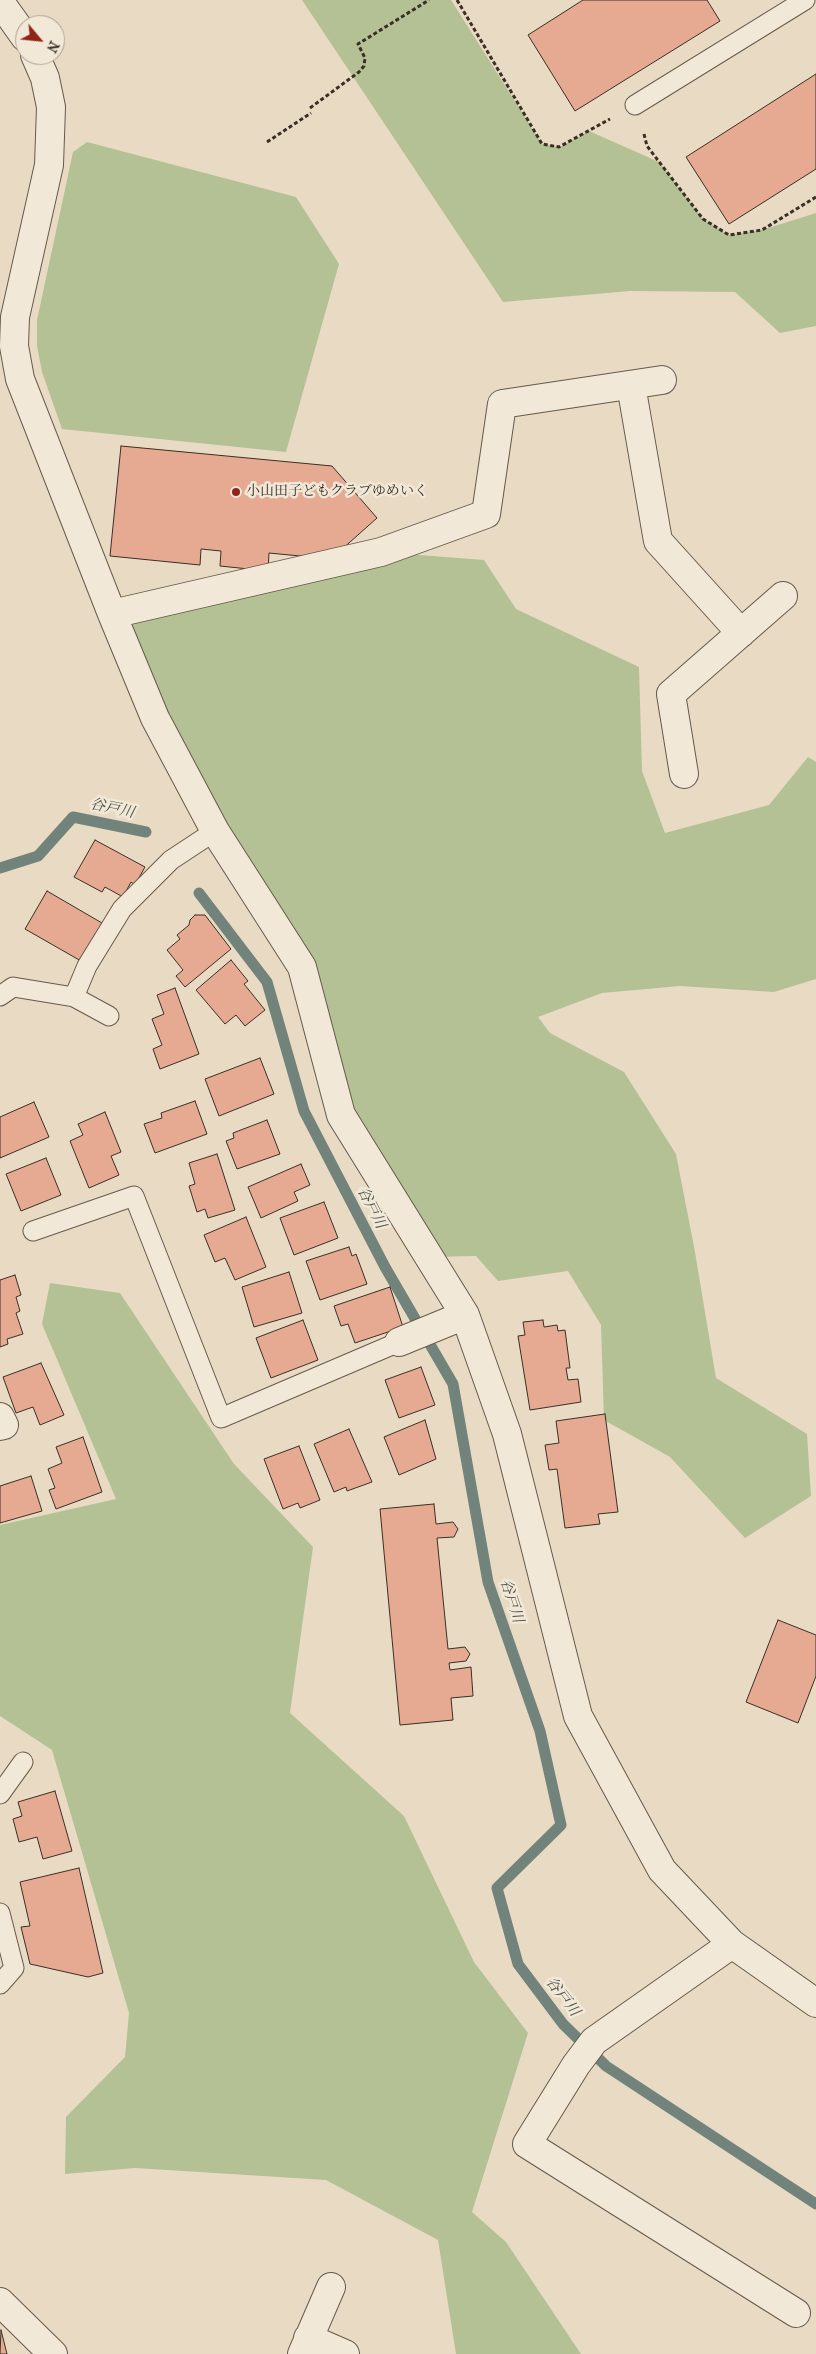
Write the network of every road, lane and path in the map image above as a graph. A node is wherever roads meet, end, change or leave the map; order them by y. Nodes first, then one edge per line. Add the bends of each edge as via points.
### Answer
1 (429, 0) edge
2 (457, 0) edge
3 (806, 0) edge
4 (0, 2) edge
5 (15, 23) edge
6 (39, 65) edge
7 (635, 105) junction
8 (267, 142) dead end
9 (816, 197) edge
10 (662, 380) dead end
11 (631, 385) junction
12 (783, 596) dead end
13 (112, 614) junction
14 (741, 633) junction
15 (684, 774) dead end
16 (215, 831) junction
17 (0, 996) edge
18 (74, 997) junction
19 (110, 1016) dead end
20 (33, 1231) dead end
21 (456, 1319) junction
22 (399, 1342) joint
23 (0, 1417) edge
24 (0, 1426) edge
25 (23, 1762) dead end
26 (0, 1794) edge
27 (0, 1913) edge
28 (732, 1944) junction
29 (0, 1984) edge
30 (816, 2003) edge
31 (330, 2287) dead end
32 (0, 2302) edge
33 (796, 2313) dead end
34 (305, 2346) edge
35 (53, 2354) edge
36 (345, 2354) edge

1 - 8 path via 358,44 365,58 359,72
2 - 7 path via 542,144 560,147
3 - 7 lane
4 - 5 street
6 - 13 street via 51,108 49,165 15,317 14,346 20,379
7 - 9 path via 647,146 680,193 703,219 729,235 762,230
10 - 11 street
11 - 13 street via 502,404 486,514 381,552
11 - 14 street via 658,541
12 - 14 street
13 - 16 street via 155,718
14 - 15 street via 671,694
16 - 18 lane via 171,860 122,909 87,966
16 - 21 street via 302,967 341,1115
17 - 18 lane via 13,987
18 - 19 lane
20 - 22 lane via 134,1196 221,1418
21 - 22 street
21 - 28 street via 507,1434 578,1716 662,1870
23 - 24 street via 4,1425
25 - 26 lane
27 - 29 lane via 14,1968
28 - 30 street
28 - 33 street via 594,2041 527,2144
31 - 34 street
32 - 35 street
34 - 36 street

